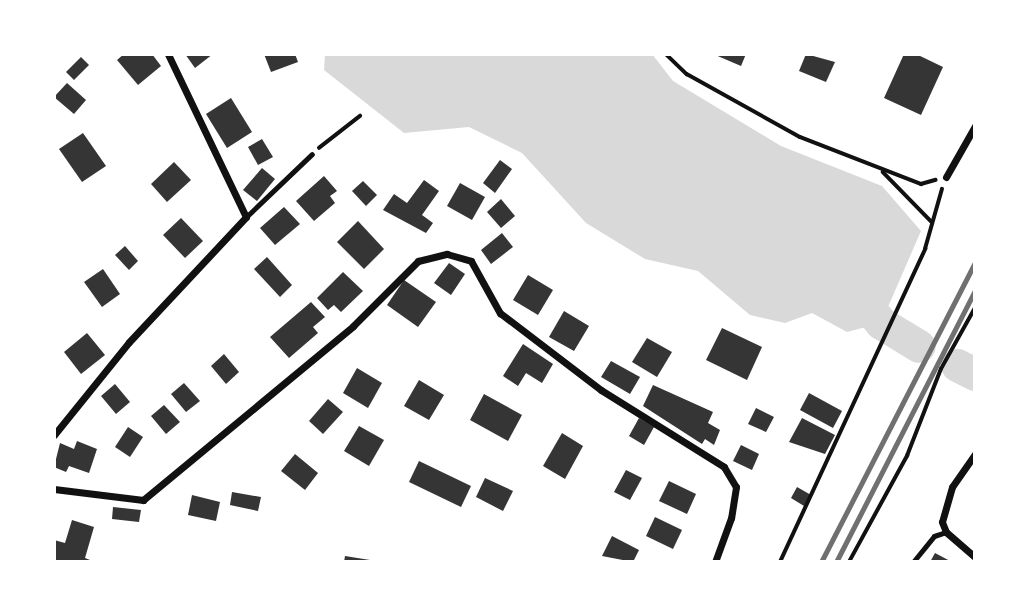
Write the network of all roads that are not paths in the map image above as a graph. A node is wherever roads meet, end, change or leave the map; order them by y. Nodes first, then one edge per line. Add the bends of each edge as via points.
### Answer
1 (168, 54) edge
2 (975, 126) edge
3 (312, 154) road end
4 (946, 177) road end
5 (246, 217) junction
6 (54, 435) edge
7 (975, 454) edge
8 (54, 489) edge
9 (946, 533) junction
10 (975, 556) edge
11 (715, 562) edge
12 (913, 562) edge

1 - 5 street
2 - 4 street
3 - 5 lane
5 - 6 street via 129,342
7 - 9 street via 952,486 943,522
8 - 11 street via 143,500 353,326 418,261 447,254 471,261 500,313 601,390 724,467 736,487 731,518
9 - 10 street
9 - 12 lane via 934,536

